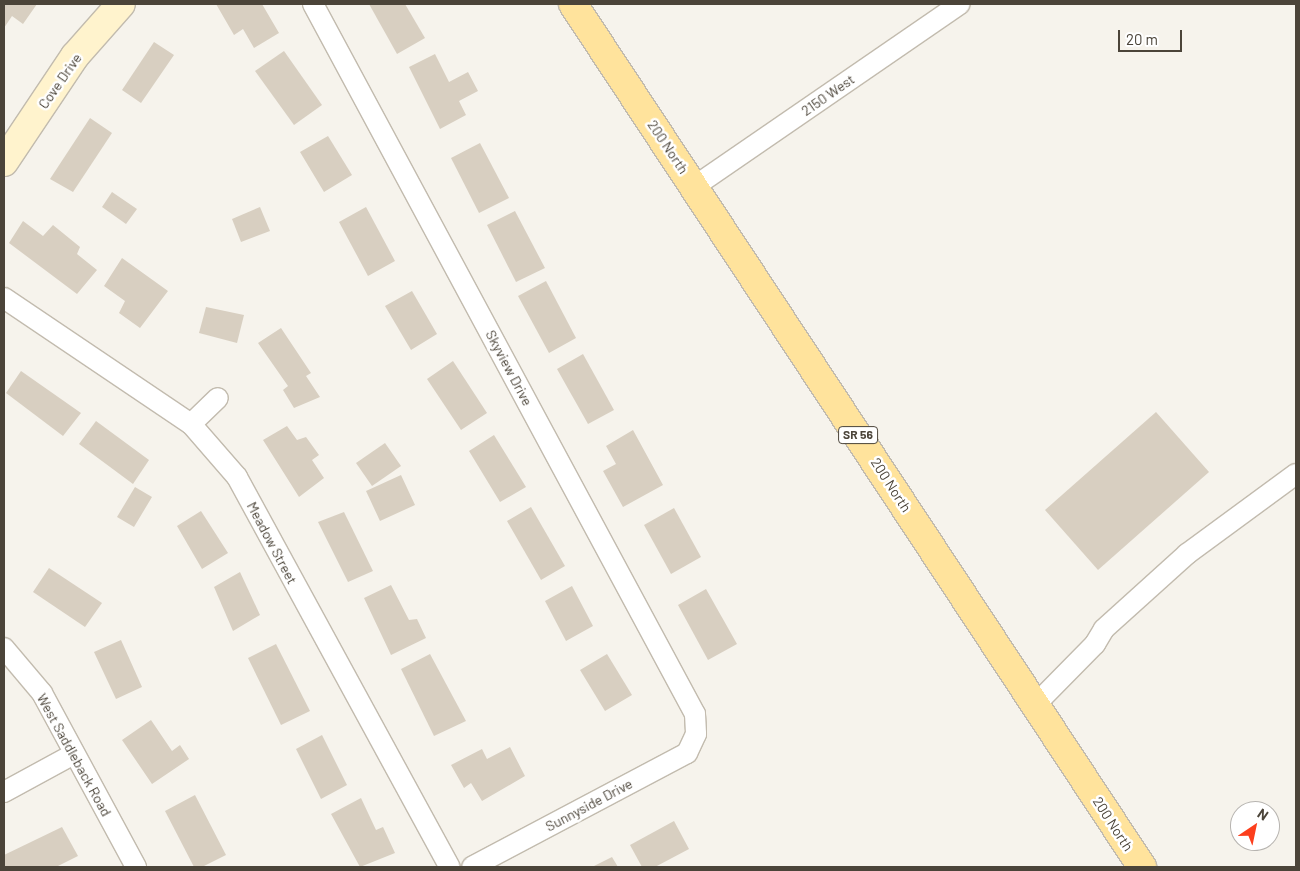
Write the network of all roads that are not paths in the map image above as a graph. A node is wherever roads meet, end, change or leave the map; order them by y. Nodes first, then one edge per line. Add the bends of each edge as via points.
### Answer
1 (121, 4) edge
2 (313, 4) edge
3 (573, 4) edge
4 (960, 4) edge
5 (4, 162) edge
6 (695, 186) junction
7 (4, 298) edge
8 (218, 398) dead end
9 (191, 424) junction
10 (1296, 474) edge
11 (4, 648) edge
12 (1035, 704) junction
13 (696, 734) joint
14 (74, 754) junction
15 (4, 792) edge
16 (136, 867) edge
17 (450, 867) edge
18 (472, 867) edge
19 (1142, 867) edge

1 - 5 main road, Cove Drive via 75,56
2 - 13 street, Skyview Drive via 695,714
3 - 6 main road, 200 North / SR 56
4 - 6 street, 2150 West
6 - 12 main road, 200 North / SR 56
7 - 9 street, Meadow Street
8 - 9 street
9 - 17 street, Meadow Street via 237,477
10 - 12 street via 1187,554 1104,628 1096,644
11 - 14 street, West Saddleback Road via 42,693
12 - 19 main road, 200 North / SR 56
13 - 18 street, Sunnyside Drive via 686,753
14 - 15 street
14 - 16 street, West Saddleback Road

